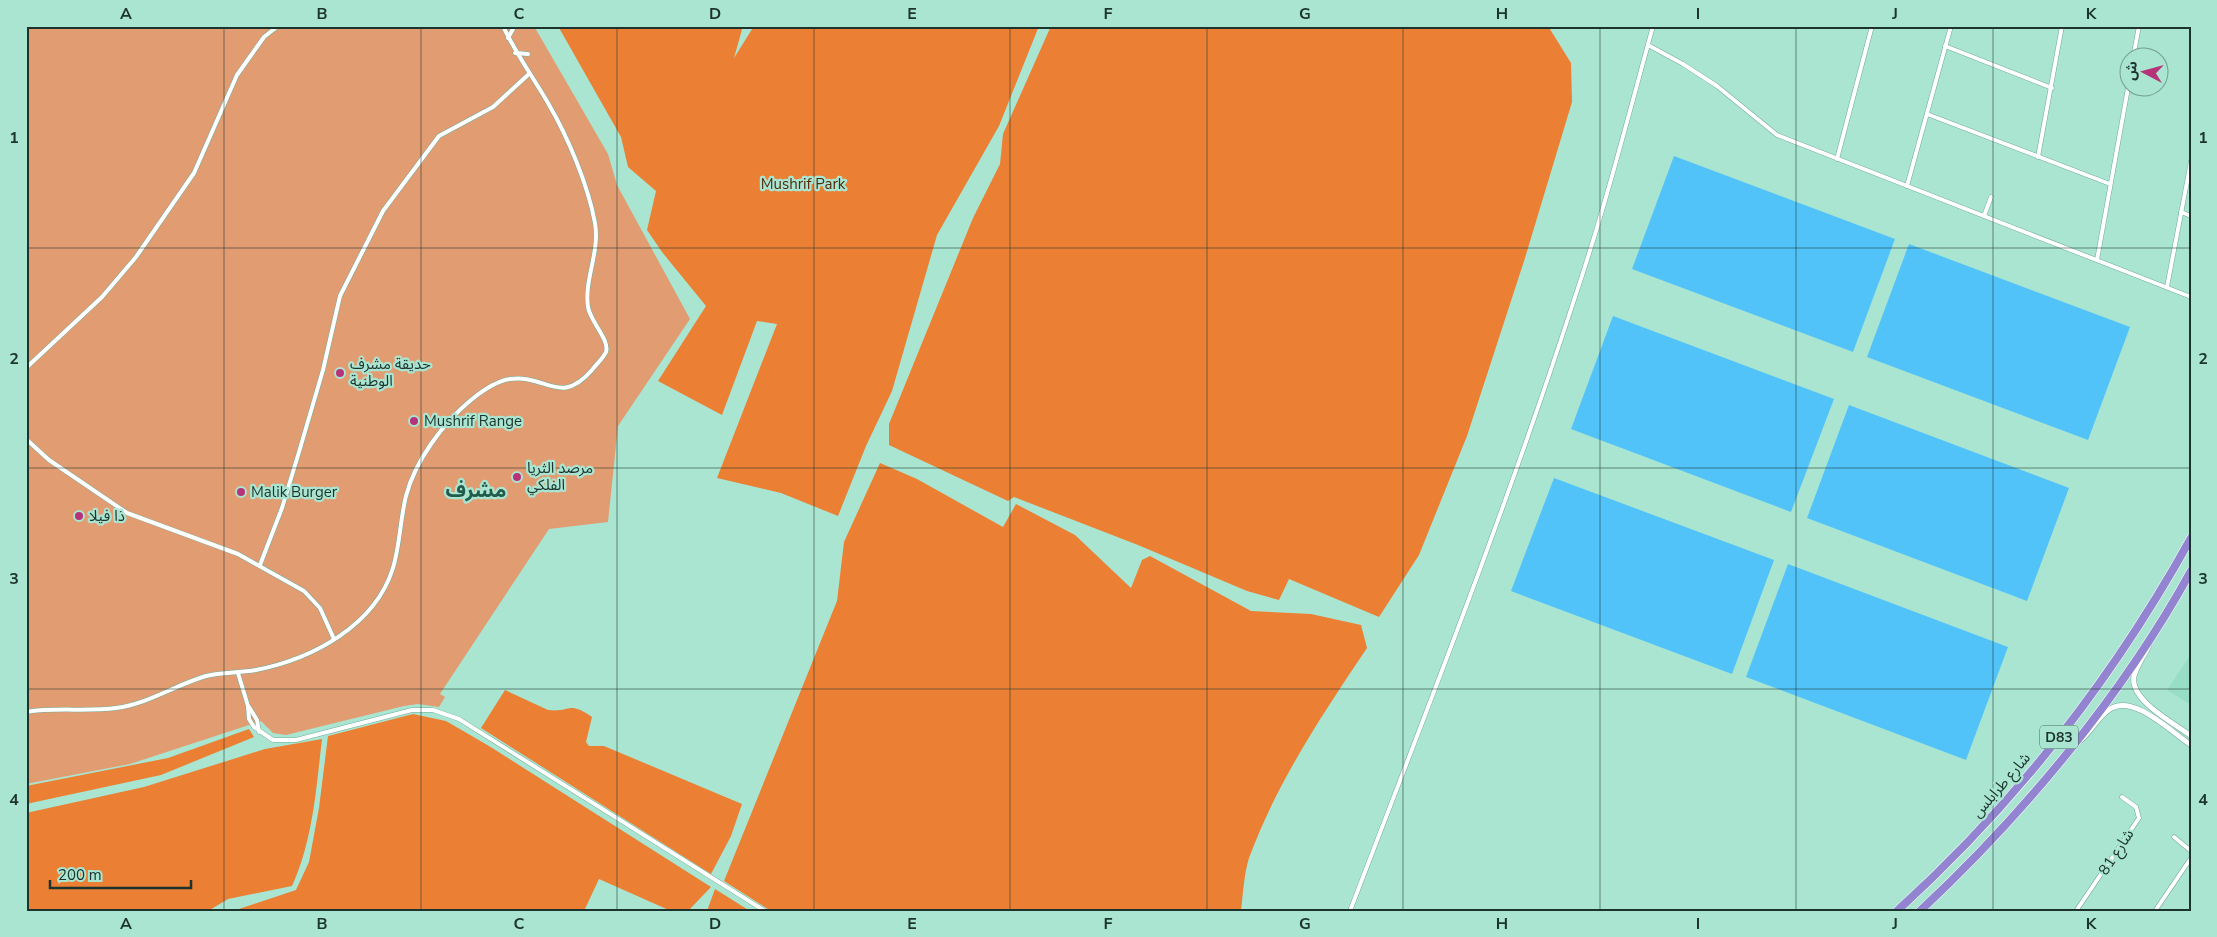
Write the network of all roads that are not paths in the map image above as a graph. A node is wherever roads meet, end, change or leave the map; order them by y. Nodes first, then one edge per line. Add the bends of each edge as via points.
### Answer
1 (278, 26) edge
2 (503, 26) edge
3 (1653, 26) edge
4 (1872, 26) edge
5 (1951, 26) edge
6 (2062, 26) edge
7 (2139, 26) edge
8 (514, 27) edge
9 (508, 38) junction
10 (1648, 45) junction
11 (1945, 46) junction
12 (2135, 48) edge
13 (515, 53) junction
14 (528, 54) dead end
15 (529, 74) junction
16 (2052, 88) junction
17 (2126, 98) edge
18 (1927, 114) junction
19 (2038, 157) junction
20 (1836, 159) junction
21 (2191, 161) edge
22 (2110, 184) junction
23 (1907, 186) junction
24 (1991, 197) dead end
25 (2181, 212) junction
26 (1984, 216) junction
27 (2191, 216) edge
28 (2097, 260) junction
29 (2167, 287) junction
30 (2191, 297) edge
31 (26, 368) edge
32 (27, 440) edge
33 (2191, 538) edge
34 (260, 565) junction
35 (2191, 571) edge
36 (2153, 632) junction
37 (334, 639) junction
38 (238, 673) junction
39 (248, 706) junction
40 (26, 712) edge
41 (259, 732) junction
42 (2191, 736) edge
43 (2191, 745) edge
44 (2069, 750) junction
45 (2122, 797) dead end
46 (2174, 836) dead end
47 (2191, 850) edge
48 (2191, 858) edge
49 (765, 911) edge
50 (1350, 911) edge
51 (1897, 911) edge
52 (1920, 911) edge
53 (2076, 911) edge
54 (2155, 911) edge

1 - 31 street via 264,37 237,74 194,173 136,257 102,297
2 - 9 street
3 - 10 street
4 - 20 street
5 - 11 street
6 - 16 street
7 - 12 street
8 - 9 street
9 - 13 street
10 - 20 street via 1717,86 1774,134
10 - 50 street via 1591,248 1541,399
11 - 16 street
11 - 18 street
13 - 14 street
13 - 15 street
15 - 34 street via 493,107 438,136 382,211 340,296 300,452
15 - 37 street via 565,136 592,214 596,243 588,304 591,318 606,343 606,351 575,386 562,388 520,378 507,379 477,395 456,414 423,458 410,485 395,562 383,592 363,618
16 - 19 street
17 - 22 street
18 - 19 street
18 - 23 street
19 - 22 street
20 - 23 street
21 - 25 street
22 - 28 street
23 - 26 street
24 - 26 street
25 - 27 street
25 - 29 street
26 - 28 street
28 - 29 street
29 - 30 street
32 - 34 street via 49,460 127,513
33 - 51 highway, شارع طرابلس / D83 via 2132,635 2066,728 1986,824
34 - 37 street via 310,596 324,613
35 - 36 highway, شارع طرابلس / D83
36 - 42 street via 2135,674 2136,692 2144,702
36 - 44 highway, شارع طرابلس / D83
37 - 38 street via 287,662
38 - 39 street
38 - 40 street via 206,676 125,706
39 - 41 street via 257,720
39 - 41 street via 250,722
41 - 49 street via 273,740 288,741 404,711 426,710 450,715
43 - 44 street via 2139,709 2126,705 2106,712
44 - 52 highway, شارع طرابلس / D83 via 2010,820
45 - 53 street, شارع 81 via 2136,806 2139,818
46 - 47 street
48 - 54 street

